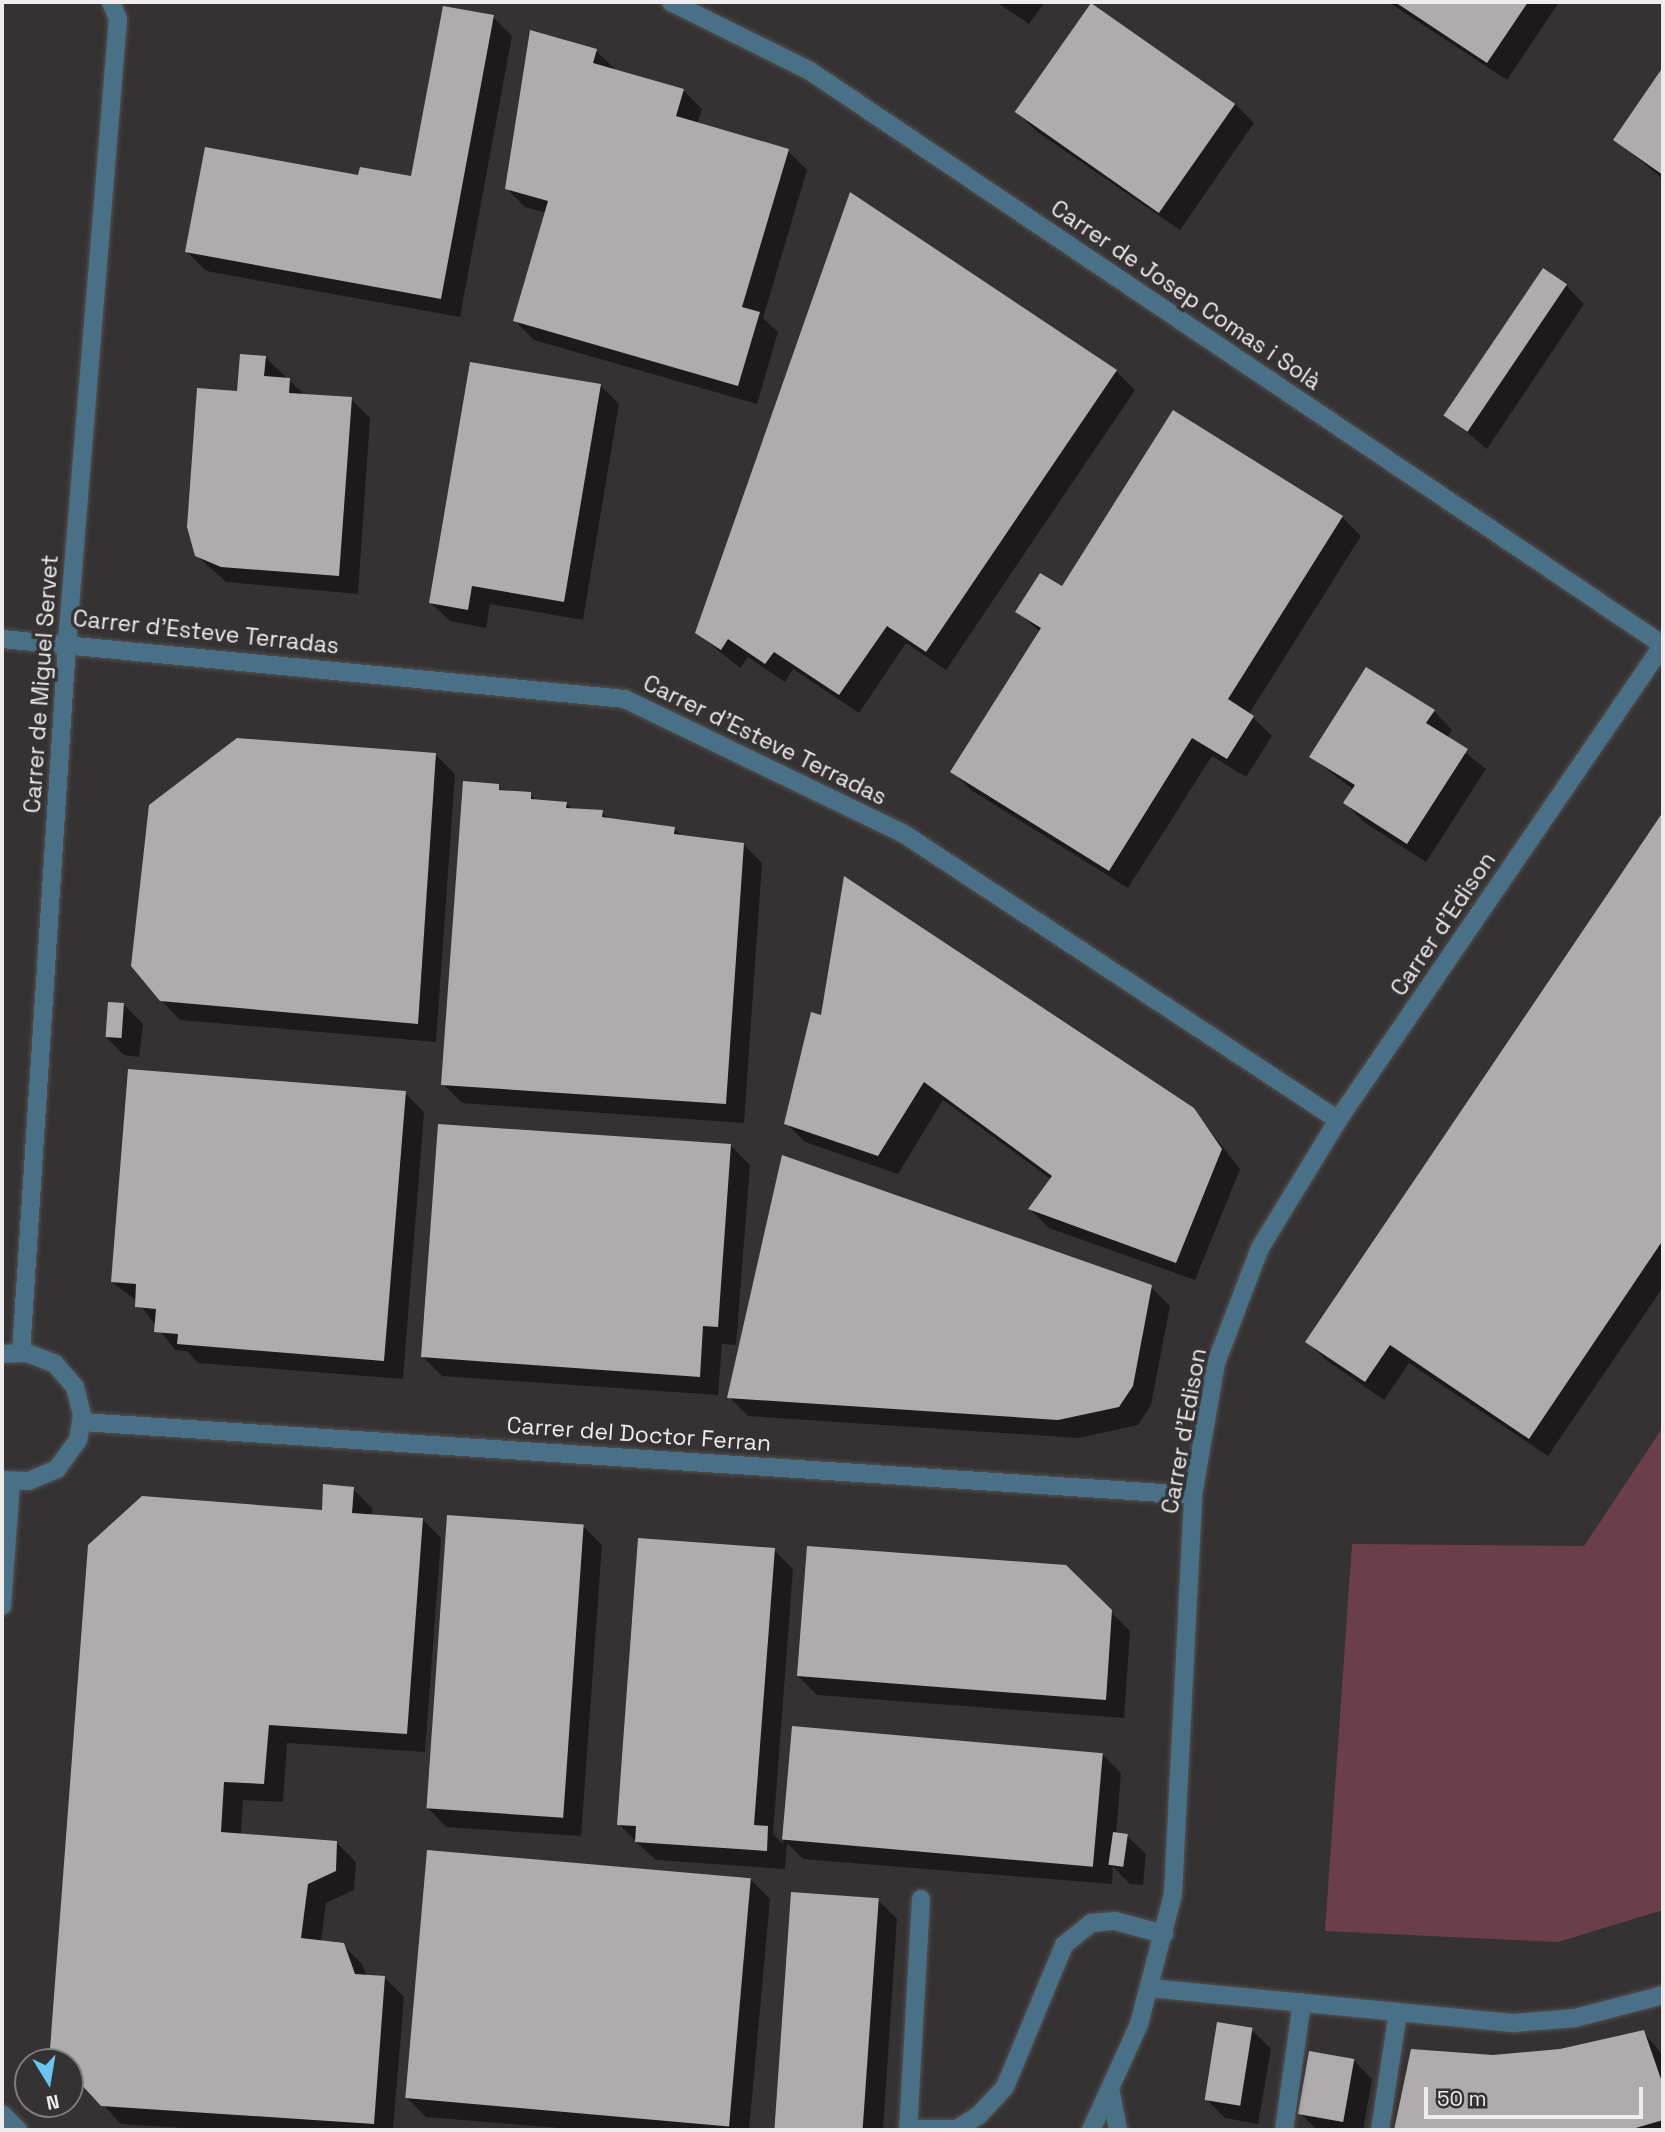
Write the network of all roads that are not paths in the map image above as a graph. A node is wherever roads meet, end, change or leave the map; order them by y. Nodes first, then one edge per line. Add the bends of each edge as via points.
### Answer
1 (111, 2) edge
2 (128, 2) edge
3 (671, 2) edge
4 (118, 19) junction
5 (2, 639) edge
6 (67, 643) junction
7 (1663, 645) edge
8 (1338, 1120) junction
9 (20, 1353) junction
10 (2, 1354) edge
11 (82, 1422) junction
12 (6, 1481) edge
13 (1193, 1495) junction
14 (2, 1606) edge
15 (921, 1899) dead end
16 (1164, 1934) junction
17 (1149, 1988) junction
18 (1663, 1996) edge
19 (1302, 2002) junction
20 (1398, 2013) junction
21 (1111, 2093) junction
22 (2, 2114) edge
23 (18, 2130) edge
24 (1091, 2130) edge
25 (1118, 2130) edge
26 (1284, 2130) edge
27 (1380, 2130) edge

1 - 4 street, Carrer de Miguel Servet
2 - 4 street, Carrer de Miguel Servet
3 - 7 street, Carrer de Josep Comas i Solà via 810,71
4 - 6 street, Carrer de Miguel Servet
5 - 6 street, Carrer d'Esteve Terradas
6 - 8 street, Carrer d'Esteve Terradas via 625,699 904,834
6 - 9 street, Carrer de Miguel Servet
7 - 8 street, Carrer d'Edison
8 - 13 street, Carrer d'Edison via 1260,1248 1216,1363
9 - 10 street
9 - 11 street via 49,1361 68,1377 81,1404
11 - 12 street via 78,1440 62,1465 41,1478
11 - 13 street, Carrer del Doctor Ferran
12 - 14 street
13 - 16 street, Carrer d'Edison via 1182,1761 1173,1894
15 - 16 street via 908,2129 957,2129 979,2115 1005,2087 1064,1945 1091,1923 1115,1921
16 - 17 street, Carrer d'Edison
17 - 19 street
17 - 21 street, Carrer d'Edison
18 - 20 street via 1575,2018 1514,2023
19 - 20 street
19 - 26 street
20 - 27 street
21 - 24 street, Carrer d'Edison
21 - 25 street
22 - 23 street

